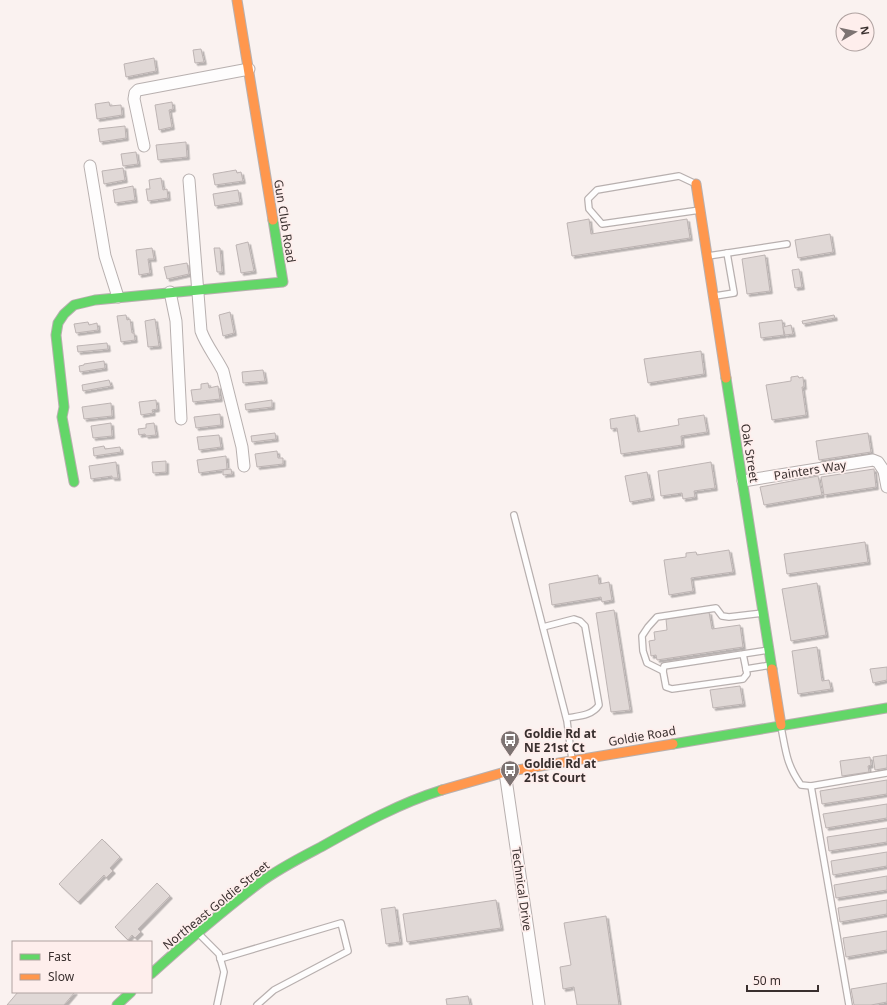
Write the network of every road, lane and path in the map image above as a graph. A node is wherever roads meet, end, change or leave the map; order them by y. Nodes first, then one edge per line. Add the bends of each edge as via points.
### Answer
1 (237, 0) edge
2 (249, 69) junction
3 (144, 146) dead end
4 (90, 166) dead end
5 (189, 180) dead end
6 (696, 184) joint
7 (700, 210) junction
8 (787, 244) dead end
9 (727, 253) junction
10 (708, 256) junction
11 (197, 289) junction
12 (170, 292) junction
13 (714, 296) junction
14 (118, 297) junction
15 (180, 419) dead end
16 (244, 466) dead end
17 (743, 481) junction
18 (74, 482) dead end
19 (887, 487) edge
20 (514, 515) dead end
21 (764, 613) junction
22 (543, 627) junction
23 (769, 650) junction
24 (744, 654) junction
25 (772, 665) junction
26 (746, 669) junction
27 (663, 671) junction
28 (887, 708) edge
29 (566, 718) junction
30 (781, 725) junction
31 (572, 760) junction
32 (505, 772) junction
33 (887, 773) edge
34 (811, 786) junction
35 (362, 824) joint
36 (198, 933) junction
37 (220, 959) junction
38 (152, 973) edge
39 (130, 993) edge
40 (117, 1005) edge
41 (217, 1005) edge
42 (257, 1005) edge
43 (539, 1005) edge
44 (849, 1005) edge

1 - 2 street, Gun Club Road
2 - 3 street via 138,90 134,100
2 - 11 street, Gun Club Road via 283,282
4 - 14 street via 106,256
5 - 11 street
6 - 7 street, Oak Street
6 - 7 lane via 679,176 597,190 588,199 589,209 602,224
7 - 10 street, Oak Street
8 - 9 lane
9 - 10 lane
9 - 13 lane via 734,293
10 - 13 street, Oak Street
11 - 12 street, Gun Club Road
11 - 16 street via 201,330 204,341 223,372
12 - 14 street, Gun Club Road
12 - 15 street via 176,321
13 - 17 street, Oak Street
14 - 18 street, Gun Club Road via 74,305 58,323 56,335 64,407 62,416
17 - 19 street, Painters Way via 868,461 878,462 884,471
17 - 21 street, Oak Street
20 - 22 lane
21 - 23 street, Oak Street
21 - 27 lane via 729,617 722,616 716,608 657,617 642,636 643,651 648,663
22 - 29 lane
22 - 29 lane via 574,619 585,626 599,705 591,713
23 - 24 lane
23 - 25 street, Oak Street
24 - 26 lane
24 - 27 lane via 664,666
25 - 26 lane
25 - 30 street, Oak Street
26 - 27 lane via 747,674 743,679 672,689 666,687
28 - 30 street, Goldie Road
29 - 31 lane
30 - 31 street, Goldie Road
30 - 34 lane via 788,763 793,774 801,784
31 - 32 street, Goldie Road
32 - 35 street, Goldie Road via 420,797
32 - 43 street, Technical Drive
33 - 34 lane
34 - 44 lane
35 - 36 street, Northeast Goldie Street via 259,883
36 - 37 lane via 219,954
36 - 38 street, Northeast Goldie Street
37 - 41 lane via 224,972
37 - 42 lane via 341,923 348,951 274,990
39 - 40 street

